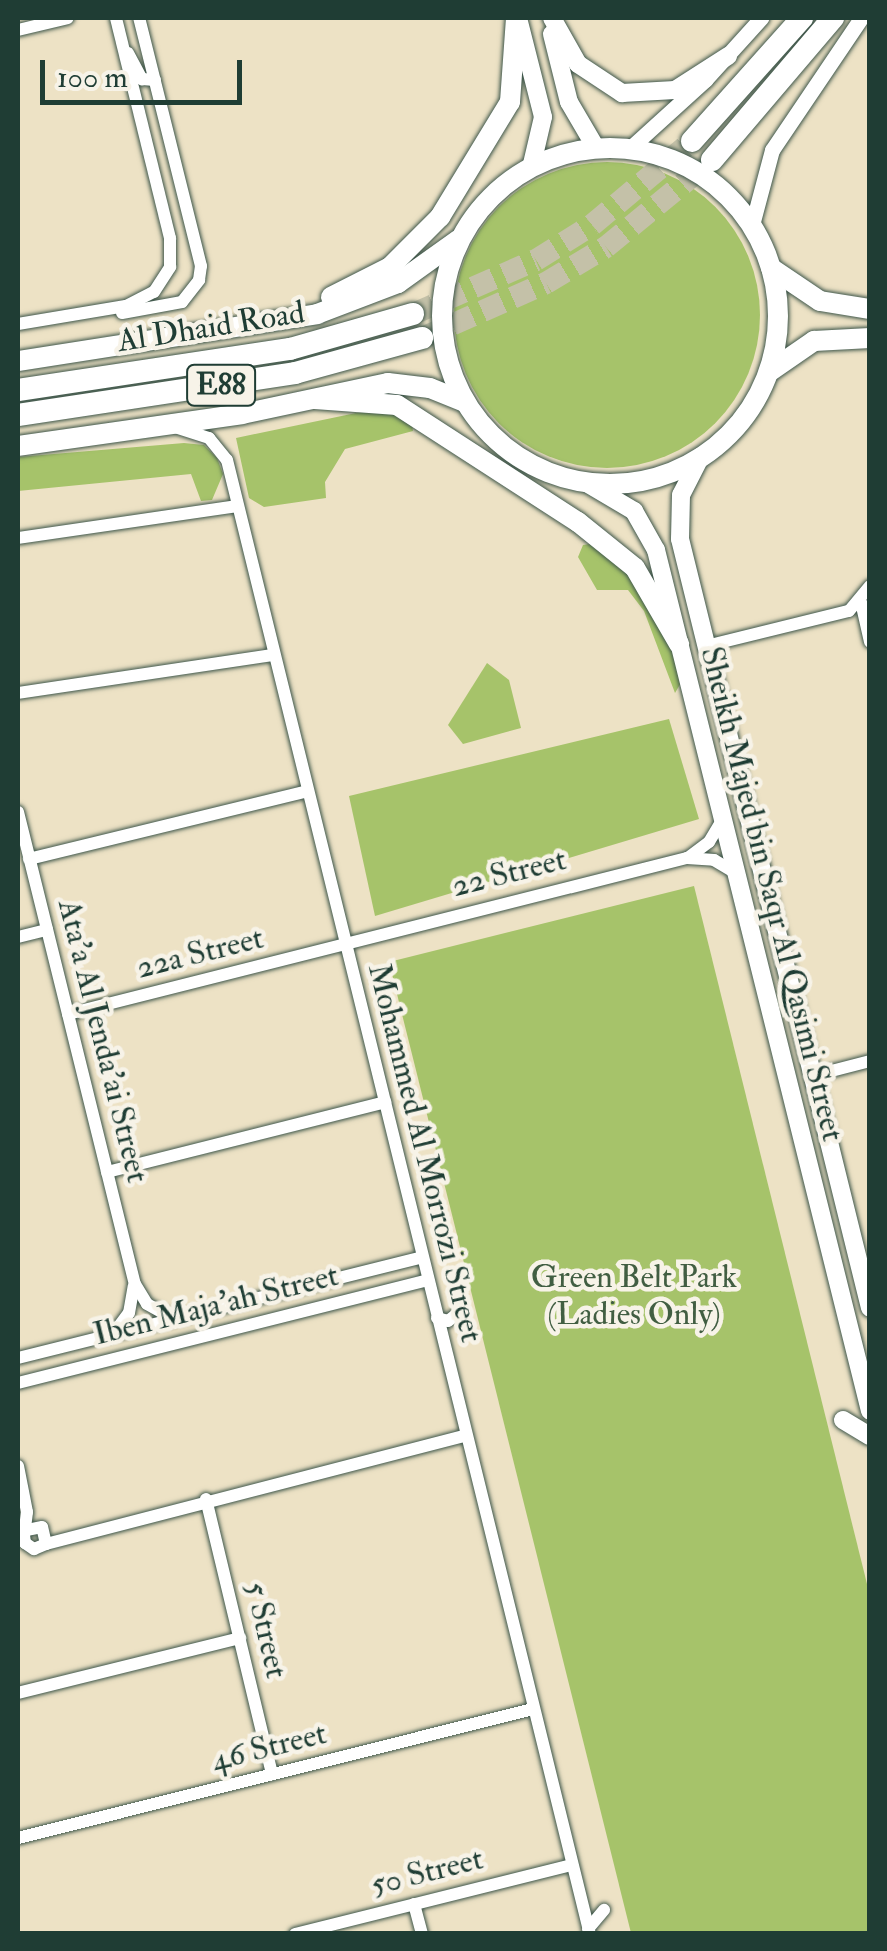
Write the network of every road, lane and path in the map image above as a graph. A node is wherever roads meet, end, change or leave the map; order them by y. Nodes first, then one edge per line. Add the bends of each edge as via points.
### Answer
1 (68, 18) edge
2 (116, 18) edge
3 (139, 18) edge
4 (517, 18) edge
5 (550, 18) edge
6 (761, 18) edge
7 (802, 18) edge
8 (833, 18) edge
9 (861, 18) edge
10 (18, 30) edge
11 (126, 52) junction
12 (728, 56) junction
13 (156, 80) junction
14 (692, 141) tunnel mouth
15 (596, 148) junction
16 (630, 149) junction
17 (712, 160) tunnel mouth
18 (530, 168) junction
19 (752, 225) junction
20 (463, 235) junction
21 (771, 268) junction
22 (870, 309) edge
23 (412, 314) tunnel mouth
24 (84, 315) junction
25 (18, 324) edge
26 (254, 326) junction
27 (422, 338) tunnel mouth
28 (870, 338) edge
29 (18, 361) edge
30 (768, 374) junction
31 (18, 390) edge
32 (315, 399) junction
33 (465, 402) junction
34 (18, 415) edge
35 (164, 424) junction
36 (18, 446) edge
37 (702, 456) junction
38 (584, 482) junction
39 (236, 506) junction
40 (18, 538) edge
41 (870, 586) edge
42 (861, 602) junction
43 (870, 642) edge
44 (679, 644) junction
45 (706, 646) junction
46 (273, 654) junction
47 (18, 693) edge
48 (307, 791) junction
49 (18, 812) edge
50 (723, 819) junction
51 (686, 858) junction
52 (29, 859) junction
53 (737, 874) junction
54 (47, 930) junction
55 (18, 937) edge
56 (345, 944) junction
57 (68, 1014) junction
58 (769, 1014) junction
59 (870, 1061) edge
60 (812, 1076) junction
61 (385, 1102) junction
62 (107, 1172) junction
63 (422, 1257) junction
64 (428, 1280) junction
65 (134, 1284) junction
66 (870, 1308) edge
67 (457, 1314) dead end
68 (172, 1318) junction
69 (437, 1318) junction
70 (113, 1333) junction
71 (18, 1358) edge
72 (18, 1383) edge
73 (870, 1411) edge
74 (844, 1420) dead end
75 (465, 1436) junction
76 (870, 1436) edge
77 (18, 1466) edge
78 (206, 1499) junction
79 (26, 1502) junction
80 (44, 1528) junction
81 (81, 1530) junction
82 (22, 1536) edge
83 (40, 1546) junction
84 (18, 1553) edge
85 (240, 1638) junction
86 (18, 1694) edge
87 (533, 1709) junction
88 (272, 1774) junction
89 (18, 1838) edge
90 (572, 1865) junction
91 (414, 1904) junction
92 (604, 1910) dead end
93 (589, 1931) edge
94 (295, 1934) edge
95 (422, 1934) edge

1 - 10 street
2 - 11 street
3 - 13 street
4 - 18 main road via 543,118
4 - 26 main road via 516,71 504,116 425,236 370,280
5 - 12 main road via 578,64 622,93 675,90
5 - 15 main road via 568,102
6 - 12 street
7 - 14 highway
8 - 17 highway
9 - 19 street via 772,150
11 - 13 street via 142,79
11 - 24 street via 170,238 170,267 142,300
12 - 16 street
13 - 24 street via 198,246 199,280 182,302
15 - 16 main road
15 - 18 main road
16 - 19 main road via 699,173
18 - 20 main road via 492,197
19 - 21 main road
20 - 26 main road via 372,296
20 - 33 main road via 443,302 451,371
21 - 22 main road via 820,302
21 - 30 main road via 778,321
23 - 31 highway, Al Dhaid Road / E88 via 290,349
24 - 25 street
26 - 29 main road
27 - 34 highway, Al Dhaid Road / E88 via 295,374
28 - 30 main road via 814,341
30 - 37 main road via 736,426
32 - 33 main road via 388,383 430,388
32 - 35 main road
32 - 44 main road via 382,401 410,411 578,522 634,568
33 - 38 main road via 516,456
35 - 36 main road
35 - 39 street, Mohammed Al Morrozi Street via 220,447
37 - 38 main road via 635,482
37 - 45 main road, Sheikh Majed bin Saqr Al Qasimi Street via 681,495 678,524
38 - 44 main road, Sheikh Majed bin Saqr Al Qasimi Street via 623,501 650,536
39 - 40 street
39 - 46 street, Mohammed Al Morrozi Street
41 - 42 street
42 - 43 street
42 - 45 street via 848,612
44 - 50 main road, Sheikh Majed bin Saqr Al Qasimi Street
45 - 60 main road, Sheikh Majed bin Saqr Al Qasimi Street
46 - 47 street
46 - 48 street, Mohammed Al Morrozi Street
48 - 52 street
48 - 56 street, Mohammed Al Morrozi Street
49 - 52 street, Ata'a Al Jenda'ai Street
50 - 51 street via 709,842
50 - 53 main road, Sheikh Majed bin Saqr Al Qasimi Street
51 - 53 street via 714,860
51 - 56 street, 22 Street
52 - 54 street, Ata'a Al Jenda'ai Street
53 - 58 main road, Sheikh Majed bin Saqr Al Qasimi Street
54 - 55 street
54 - 57 street, Ata'a Al Jenda'ai Street
56 - 57 street, 22a Street
56 - 61 street, Mohammed Al Morrozi Street
57 - 62 street, Ata'a Al Jenda'ai Street
58 - 60 main road via 786,1012
58 - 73 main road, Sheikh Majed bin Saqr Al Qasimi Street
59 - 60 street
60 - 66 main road, Sheikh Majed bin Saqr Al Qasimi Street
61 - 62 street
61 - 63 street, Mohammed Al Morrozi Street
62 - 65 street, Ata'a Al Jenda'ai Street
63 - 64 street, Mohammed Al Morrozi Street
63 - 68 street, Iben Maja'ah Street
64 - 69 street, Mohammed Al Morrozi Street
64 - 72 street, Iben Maja'ah Street
65 - 68 street via 147,1304
65 - 70 street via 129,1313
67 - 69 street via 448,1321
68 - 70 street, Iben Maja'ah Street
69 - 75 street, Mohammed Al Morrozi Street
70 - 71 street, Iben Maja'ah Street
74 - 76 main road
75 - 78 street
75 - 87 street, Mohammed Al Morrozi Street
77 - 79 street
78 - 81 street
78 - 85 street, 5 Street
79 - 80 street
79 - 82 street
80 - 81 street
80 - 82 street
80 - 83 street
81 - 83 street
82 - 83 street
83 - 84 street
85 - 86 street
85 - 88 street, 5 Street
87 - 88 street, 46 Street
87 - 90 street, Mohammed Al Morrozi Street
88 - 89 street, 46 Street
90 - 91 street, 50 Street
90 - 93 street, Mohammed Al Morrozi Street
91 - 94 street, 50 Street
91 - 95 street
92 - 93 street

